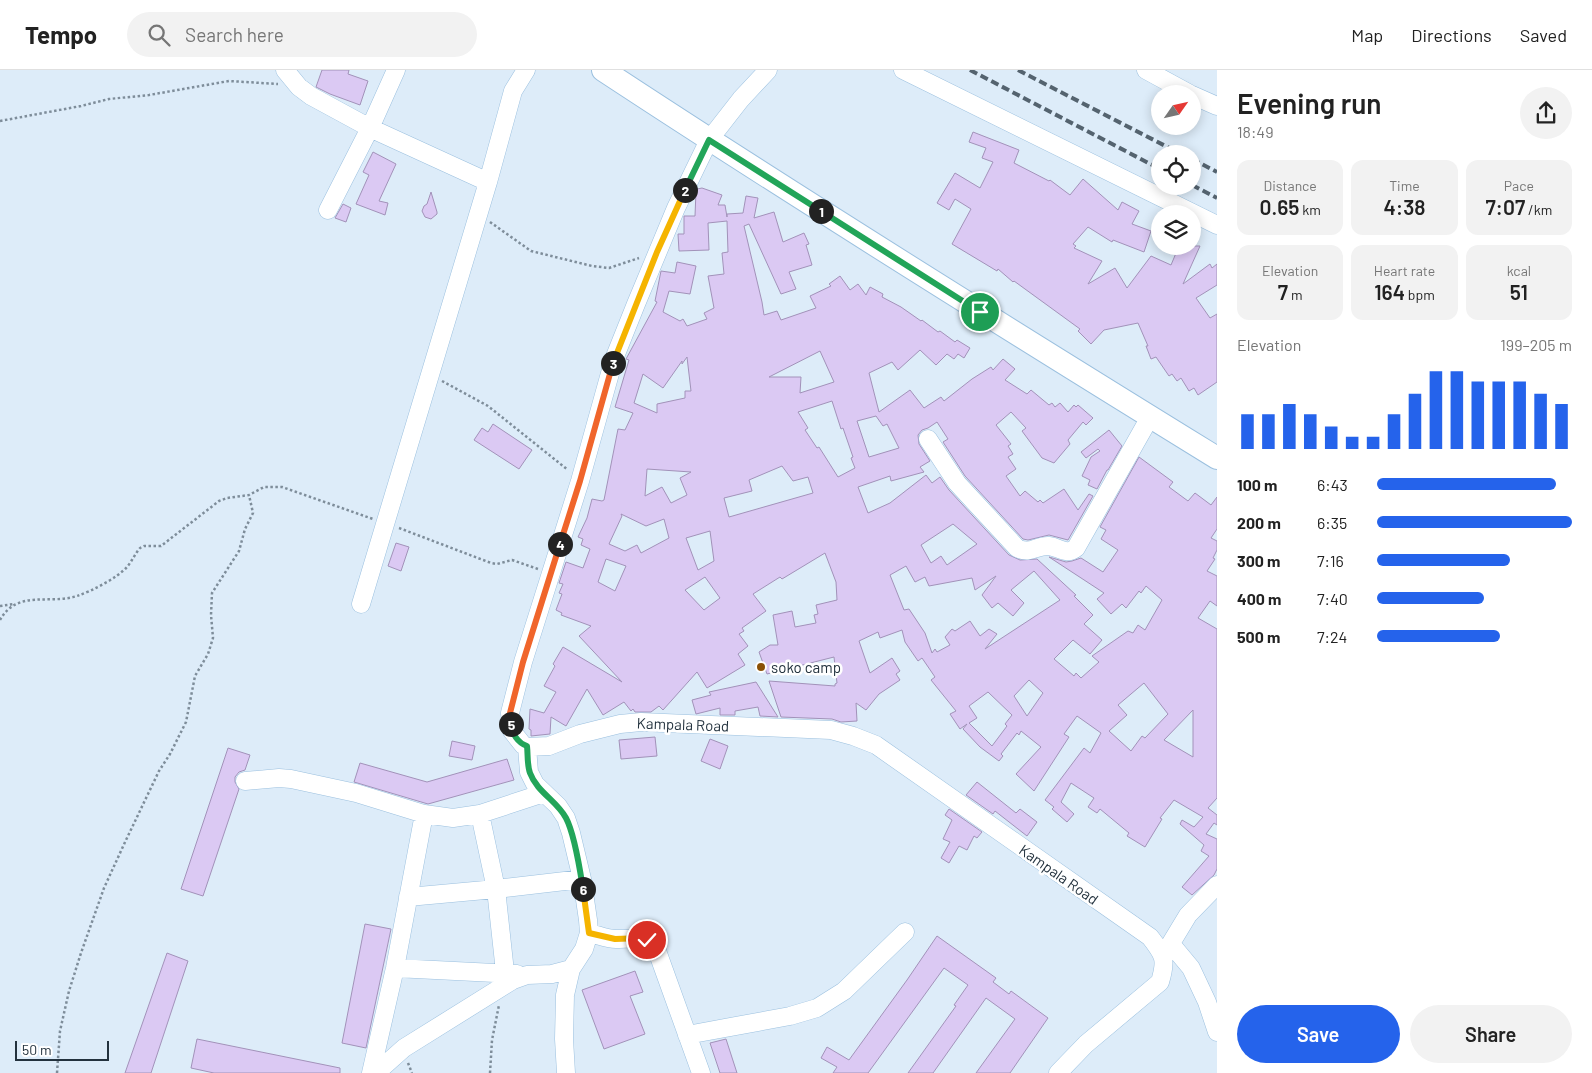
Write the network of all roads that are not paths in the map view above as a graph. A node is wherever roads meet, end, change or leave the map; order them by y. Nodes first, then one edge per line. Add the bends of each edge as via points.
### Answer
1 (286, 70) edge
2 (396, 70) edge
3 (526, 70) edge
4 (603, 70) edge
5 (768, 70) edge
6 (903, 70) edge
7 (1146, 70) edge
8 (1175, 85) edge
9 (1201, 98) edge
10 (1217, 106) edge
11 (370, 128) junction
12 (709, 140) junction
13 (488, 182) junction
14 (328, 210) dead end
15 (1217, 225) edge
16 (1150, 417) junction
17 (928, 439) dead end
18 (1217, 458) edge
19 (361, 604) dead end
20 (527, 746) junction
21 (245, 781) dead end
22 (544, 793) junction
23 (424, 814) junction
24 (480, 814) junction
25 (582, 879) junction
26 (1217, 885) edge
27 (496, 889) junction
28 (408, 897) junction
29 (905, 932) dead end
30 (589, 933) junction
31 (1167, 950) junction
32 (395, 968) junction
33 (571, 969) junction
34 (504, 979) junction
35 (1217, 1032) edge
36 (687, 1035) junction
37 (371, 1073) edge
38 (376, 1073) edge
39 (566, 1073) edge
40 (701, 1073) edge
41 (1058, 1073) edge

1 - 11 street via 311,96
2 - 11 street
3 - 13 street via 513,91
4 - 12 main road
5 - 12 street
6 - 15 street
7 - 8 street
9 - 10 street
11 - 13 street
11 - 14 street
12 - 16 main road
12 - 20 street via 676,208 614,359 510,713 512,731
13 - 19 street
16 - 17 street via 1076,548 1066,552 1048,546 1024,552 1017,548 957,483
16 - 18 main road
20 - 22 street via 529,772
20 - 31 street, Kampala Road via 549,746 580,734 641,722 831,730 853,736 876,745
21 - 23 street via 291,779 356,793
22 - 24 street
22 - 25 street via 566,818
23 - 24 street via 453,818
23 - 28 street
24 - 27 street
25 - 27 street
25 - 30 street
26 - 31 street via 1188,915
27 - 28 street
27 - 34 street
28 - 32 street
29 - 36 street via 844,991 817,1008
30 - 33 street via 584,949
30 - 36 street via 615,939 643,938 651,942 660,957
31 - 35 street, Kampala Road via 1191,968
31 - 41 street via 1160,982 1086,1044
32 - 34 street
32 - 37 street
33 - 34 street
33 - 39 street via 565,995
34 - 38 street via 404,1048
36 - 40 street

